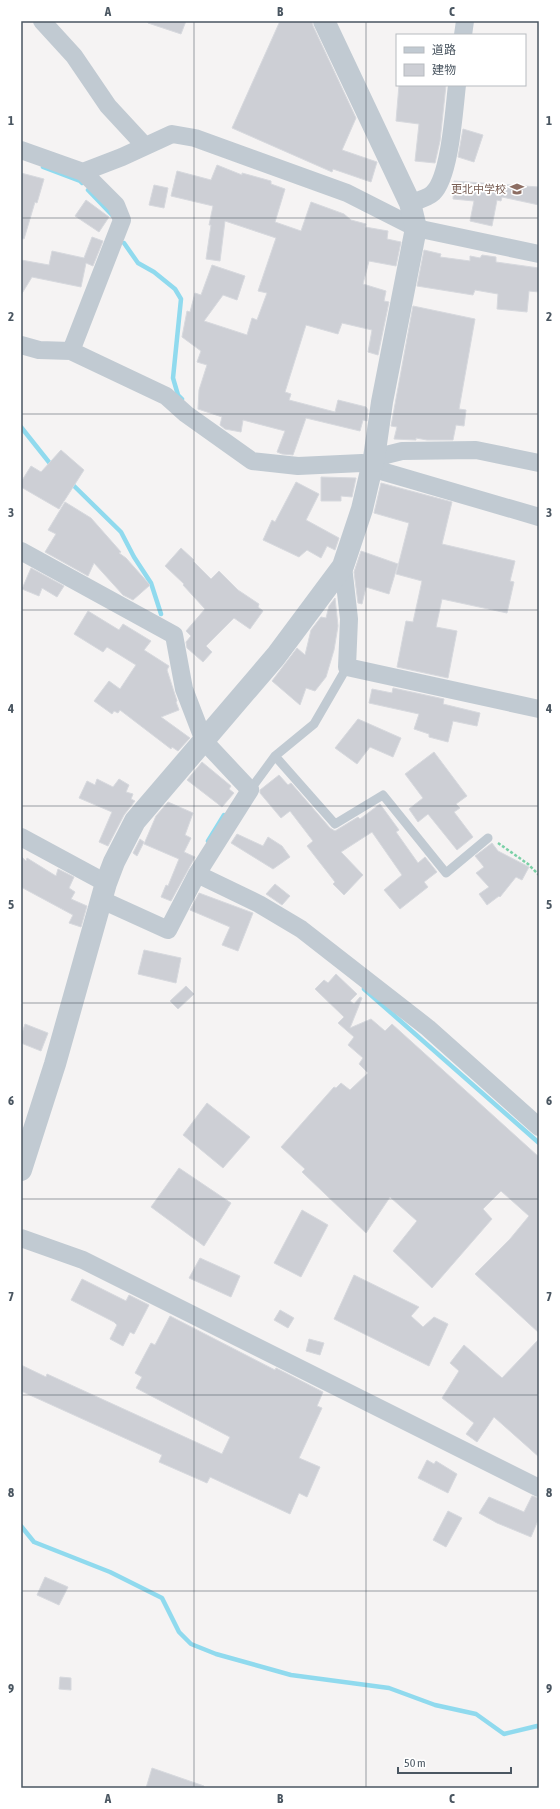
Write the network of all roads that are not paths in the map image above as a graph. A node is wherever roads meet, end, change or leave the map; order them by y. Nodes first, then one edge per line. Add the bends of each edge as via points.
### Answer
1 (42, 21) edge
2 (324, 21) edge
3 (465, 21) edge
4 (463, 34) edge
5 (457, 86) edge
6 (145, 146) junction
7 (21, 150) edge
8 (83, 172) junction
9 (410, 204) junction
10 (416, 228) junction
11 (539, 254) edge
12 (21, 345) edge
13 (71, 351) junction
14 (372, 463) junction
15 (539, 463) edge
16 (539, 517) edge
17 (21, 551) edge
18 (342, 566) junction
19 (347, 667) junction
20 (539, 709) edge
21 (204, 741) junction
22 (275, 756) junction
23 (250, 790) junction
24 (21, 837) edge
25 (488, 838) road end
26 (197, 874) junction
27 (104, 891) junction
28 (539, 1127) edge
29 (21, 1170) edge
30 (21, 1238) edge
31 (539, 1488) edge

1 - 6 street via 74,56 108,106
2 - 9 street
3 - 4 street
5 - 9 street via 443,176 432,194
6 - 8 street
6 - 10 street via 172,134 195,138 347,193
7 - 8 street
8 - 13 street via 116,205 122,220
9 - 10 street
10 - 11 street
10 - 14 street
12 - 13 street via 38,350
13 - 14 street via 166,396 186,414 252,461 298,466
14 - 15 street via 402,450 476,450
14 - 16 street
14 - 18 street via 362,509
17 - 21 street via 174,635 184,689
18 - 19 street via 349,619
18 - 21 street via 276,656
19 - 20 street
19 - 22 lane via 314,724
21 - 23 street
21 - 27 street via 135,821 114,862
22 - 23 lane
22 - 25 lane via 335,824 383,795 446,873
23 - 26 street
24 - 27 street
26 - 27 street via 168,930
26 - 28 street via 259,904 302,929 428,1028
27 - 29 street
30 - 31 street via 83,1260

